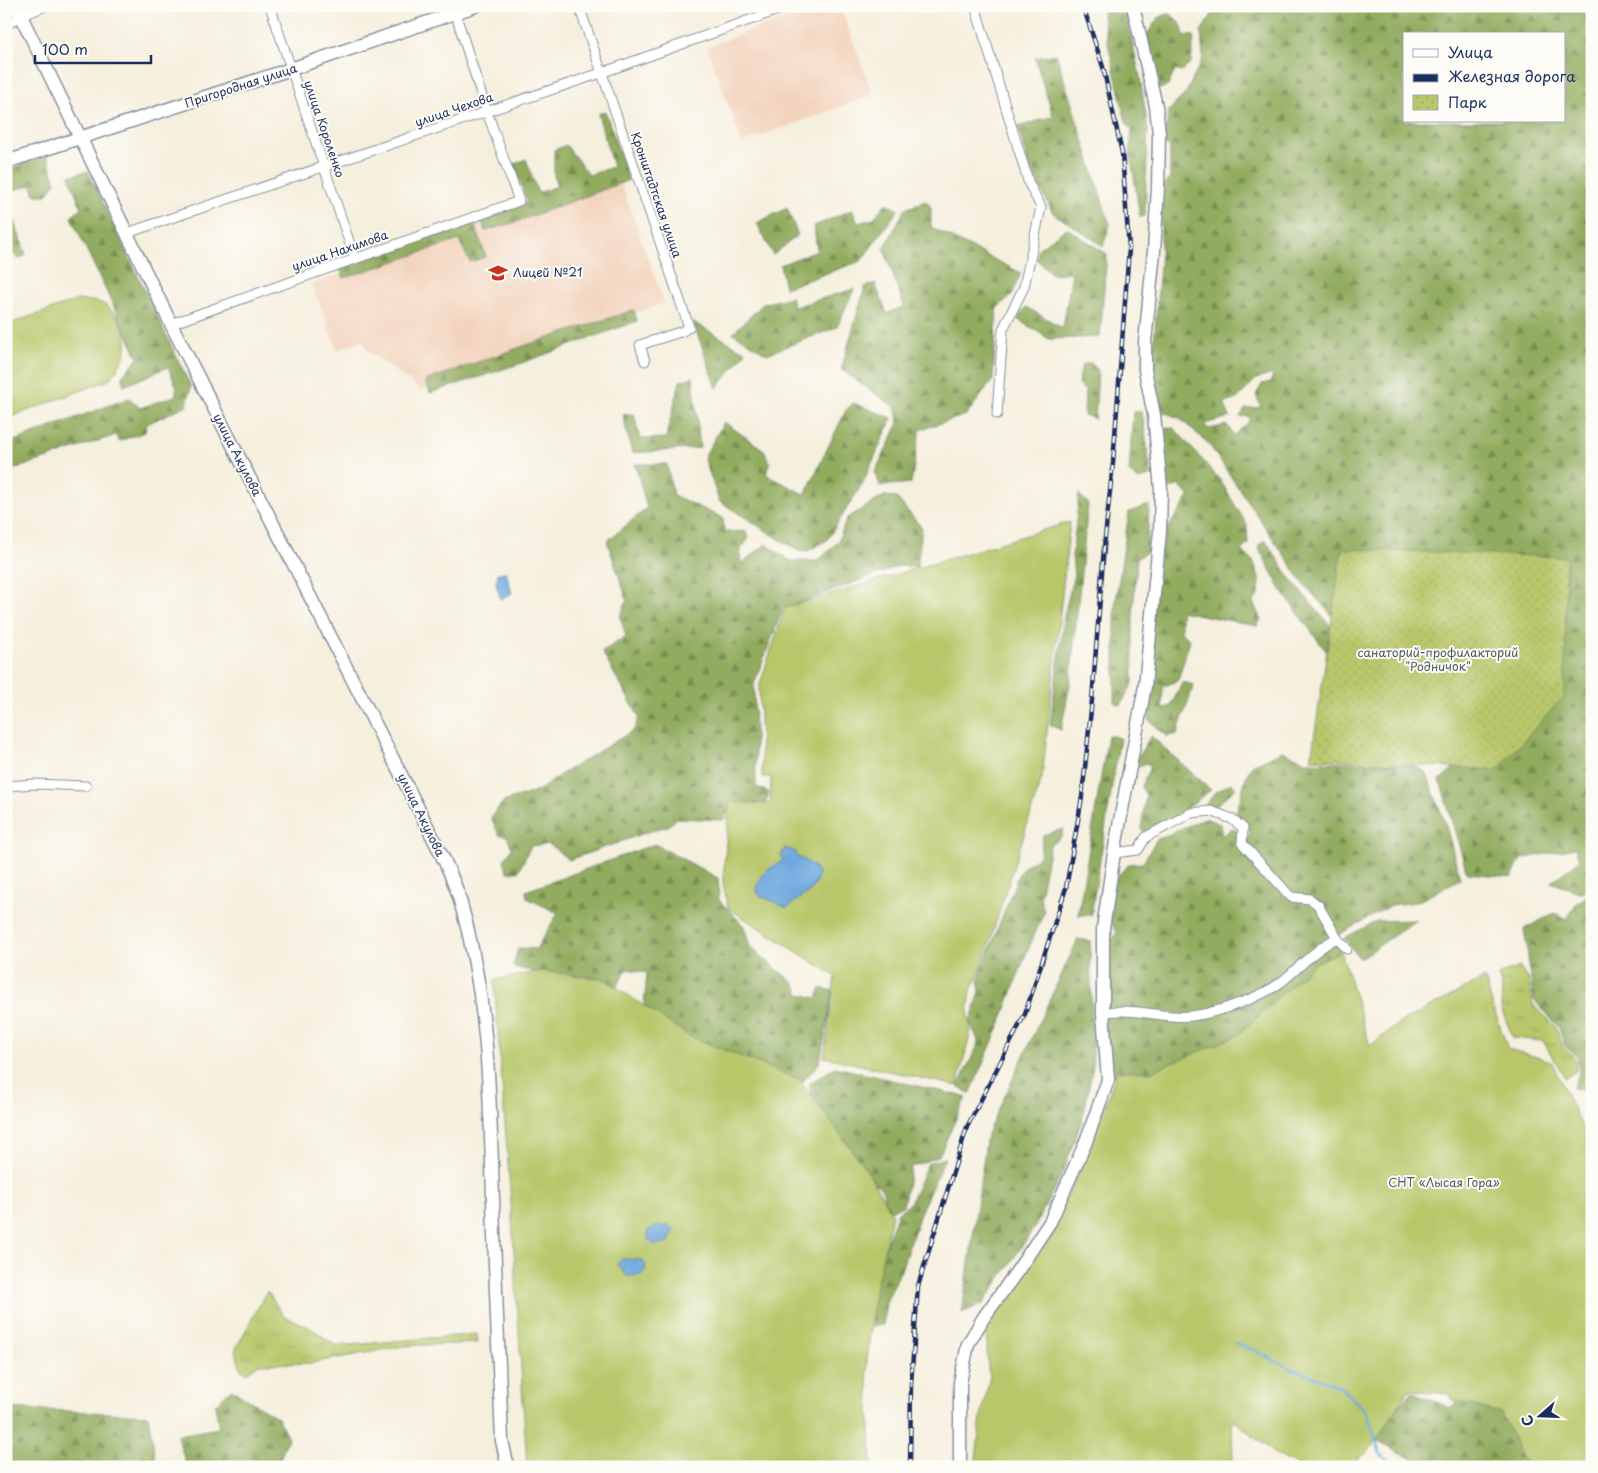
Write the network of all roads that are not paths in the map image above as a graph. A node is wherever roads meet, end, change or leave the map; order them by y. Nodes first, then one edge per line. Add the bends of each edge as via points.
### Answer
1 (45, 6) edge
2 (270, 6) edge
3 (474, 6) edge
4 (579, 6) edge
5 (789, 6) edge
6 (975, 6) edge
7 (1133, 6) edge
8 (454, 10) edge
9 (18, 11) edge
10 (6, 25) edge
11 (291, 69) junction
12 (601, 73) junction
13 (487, 112) junction
14 (81, 138) junction
15 (6, 162) edge
16 (324, 167) junction
17 (127, 233) junction
18 (355, 259) junction
19 (170, 324) junction
20 (645, 361) dead end
21 (997, 414) dead end
22 (6, 786) edge
23 (86, 786) dead end
24 (1114, 852) junction
25 (1337, 938) junction
26 (1347, 949) dead end
27 (1103, 1013) junction
28 (508, 1467) edge
29 (960, 1467) edge

1 - 9 street
2 - 11 street, улица Короленко
3 - 8 main road, Пригородная улица
4 - 12 street, Кронштадтская улица
5 - 12 street, улица Чехова
6 - 21 street via 1029,184 1041,208 1024,287 1003,329
7 - 24 main road via 1156,106 1159,134 1145,370 1154,415 1161,489 1145,686
8 - 11 main road, Пригородная улица
8 - 13 street
9 - 10 street
9 - 14 main road, улица Акулова
11 - 14 main road, Пригородная улица
11 - 16 street, улица Короленко
12 - 13 street, улица Чехова
12 - 20 street, Кронштадтская улица via 688,327 640,345
13 - 16 street, улица Чехова
13 - 18 street, улица Нахимова via 519,201
14 - 15 main road, Пригородная улица
14 - 17 main road, улица Акулова
16 - 17 street, улица Чехова
16 - 18 street, улица Короленко
17 - 19 main road, улица Акулова
18 - 19 street, улица Нахимова
19 - 28 main road, улица Акулова via 420,810 460,902 476,961 490,1090 502,1441
22 - 23 street
24 - 25 street via 1138,850 1146,837 1190,813 1211,810 1243,828 1242,843 1291,897 1310,899 1318,906
24 - 27 main road via 1103,928
25 - 26 street
25 - 27 street via 1279,984 1231,1006 1198,1016 1116,1010
27 - 29 main road via 1108,1080 1085,1144 1050,1222 968,1344 960,1383

